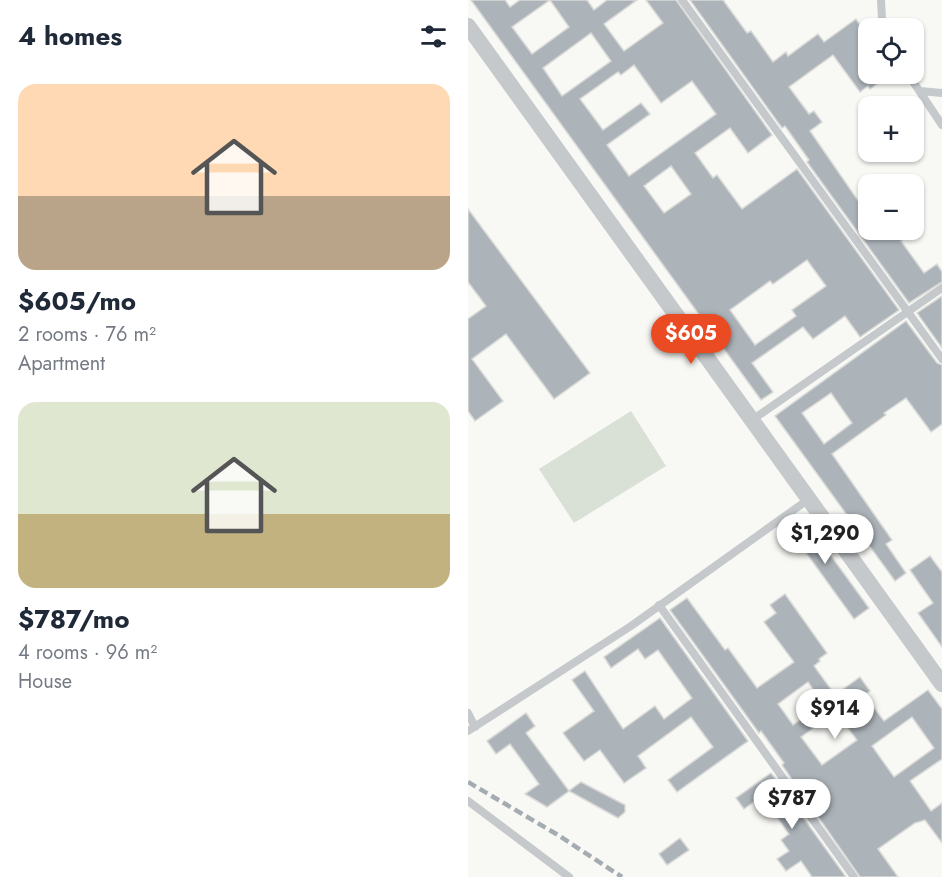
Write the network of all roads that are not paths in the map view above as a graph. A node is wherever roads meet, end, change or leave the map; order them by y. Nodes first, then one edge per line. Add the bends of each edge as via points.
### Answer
1 (682, 0) edge
2 (881, 0) edge
3 (882, 18) edge
4 (468, 26) edge
5 (915, 84) edge
6 (920, 91) junction
7 (942, 93) edge
8 (942, 126) edge
9 (942, 288) edge
10 (908, 311) junction
11 (942, 358) edge
12 (752, 420) junction
13 (809, 499) junction
14 (659, 605) junction
15 (942, 684) edge
16 (468, 713) edge
17 (471, 729) edge
18 (468, 801) edge
19 (569, 877) edge
20 (854, 877) edge

1 - 10 lane
2 - 3 lane
4 - 12 street
5 - 6 lane
6 - 7 lane
6 - 8 lane
9 - 10 lane
10 - 11 lane
10 - 12 lane
12 - 13 street
13 - 14 lane
13 - 15 street
14 - 17 lane
14 - 20 lane
16 - 17 lane
18 - 19 lane

